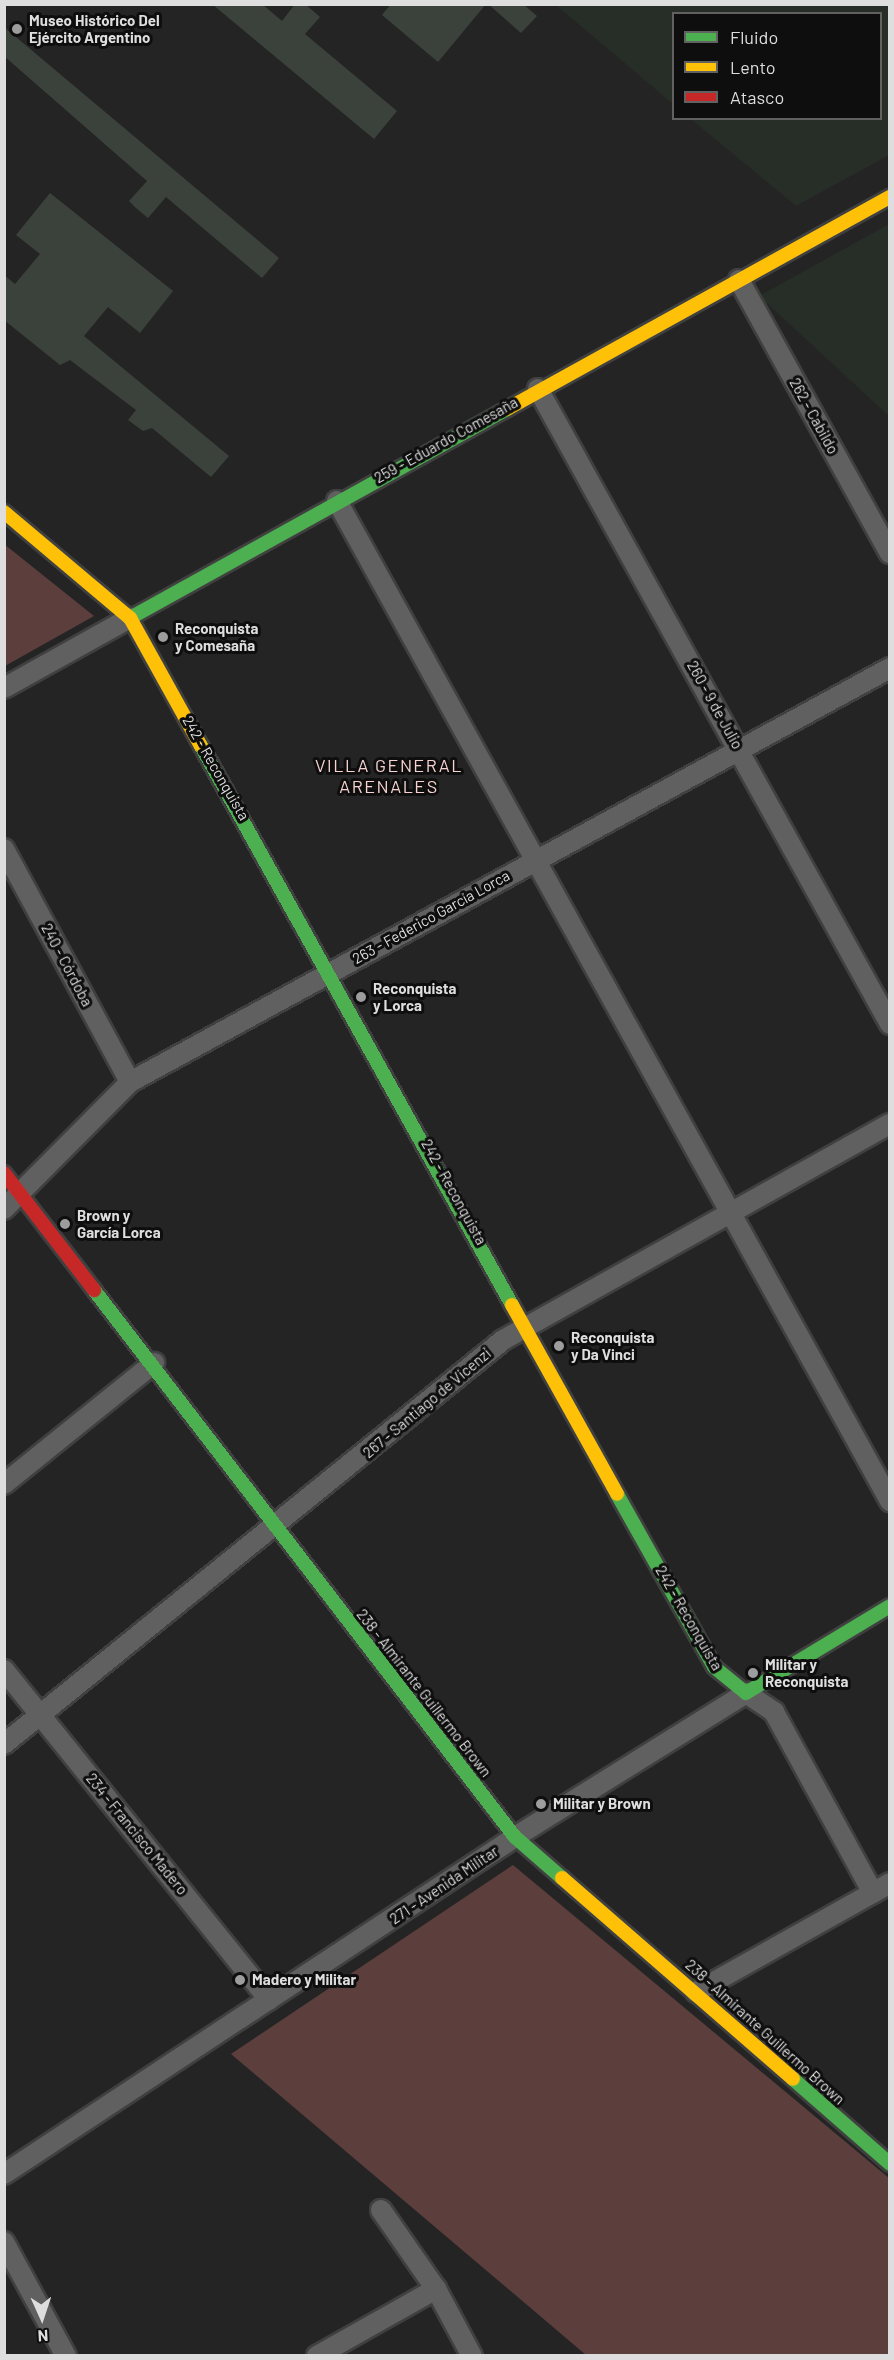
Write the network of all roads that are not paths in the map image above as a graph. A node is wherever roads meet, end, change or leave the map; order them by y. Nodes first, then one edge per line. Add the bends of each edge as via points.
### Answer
1 (890, 197) edge
2 (739, 280) junction
3 (538, 389) junction
4 (337, 501) junction
5 (4, 512) edge
6 (890, 553) edge
7 (130, 618) junction
8 (890, 668) edge
9 (4, 688) edge
10 (740, 749) junction
11 (4, 849) edge
12 (536, 860) junction
13 (331, 972) junction
14 (890, 1024) edge
15 (130, 1082) junction
16 (890, 1124) edge
17 (4, 1173) edge
18 (21, 1195) junction
19 (4, 1209) edge
20 (729, 1212) junction
21 (527, 1324) junction
22 (154, 1363) junction
23 (4, 1484) edge
24 (890, 1501) edge
25 (275, 1529) junction
26 (890, 1606) edge
27 (4, 1670) edge
28 (746, 1693) junction
29 (40, 1714) junction
30 (4, 1744) edge
31 (515, 1837) junction
32 (881, 1888) edge
33 (696, 1992) junction
34 (269, 2000) junction
35 (886, 2156) edge
36 (4, 2174) edge
37 (381, 2210) dead end
38 (4, 2242) edge
39 (436, 2289) junction
40 (66, 2355) edge
41 (317, 2355) edge
42 (472, 2355) edge

1 - 2 street, 259 - Eduardo Comesaña
2 - 3 street, 259 - Eduardo Comesaña
2 - 6 street, 262 - Cabildo
3 - 4 street, 259 - Eduardo Comesaña
3 - 10 street, 260 - 9 de Julio
4 - 7 street, 259 - Eduardo Comesaña
4 - 12 street
5 - 7 street, 242 - Reconquista
7 - 9 street, 259 - Eduardo Comesaña
7 - 13 street, 242 - Reconquista
8 - 10 street, 263 - Federico García Lorca
10 - 12 street, 263 - Federico García Lorca
10 - 14 street, 260 - 9 de Julio
11 - 15 street, 240 - Córdoba
12 - 13 street, 263 - Federico García Lorca
12 - 20 street
13 - 15 street, 263 - Federico García Lorca
13 - 21 street, 242 - Reconquista
15 - 18 street, 263 - Federico García Lorca
16 - 20 street, 267 - Santiago de Vicenzi
17 - 18 street, 238 - Almirante Guillermo Brown
18 - 19 street, 263 - Federico García Lorca
18 - 22 street, 238 - Almirante Guillermo Brown
20 - 21 street, 267 - Santiago de Vicenzi
20 - 24 street
21 - 25 street, 267 - Santiago de Vicenzi
21 - 28 street, 242 - Reconquista via 714,1667
22 - 23 street
22 - 25 street, 238 - Almirante Guillermo Brown
25 - 29 street, 267 - Santiago de Vicenzi
25 - 31 street, 238 - Almirante Guillermo Brown
26 - 28 street, 271 - Avenida Militar
27 - 29 street, 234 - Francisco Madero
28 - 31 street, 271 - Avenida Militar
28 - 32 street, 242 - Reconquista via 774,1712
29 - 30 street, 267 - Santiago de Vicenzi
29 - 34 street, 234 - Francisco Madero
31 - 33 street, 238 - Almirante Guillermo Brown
31 - 34 street, 271 - Avenida Militar
32 - 33 street
33 - 35 street, 238 - Almirante Guillermo Brown
34 - 36 street, 271 - Avenida Militar
37 - 39 street
38 - 40 street
39 - 41 street
39 - 42 street

